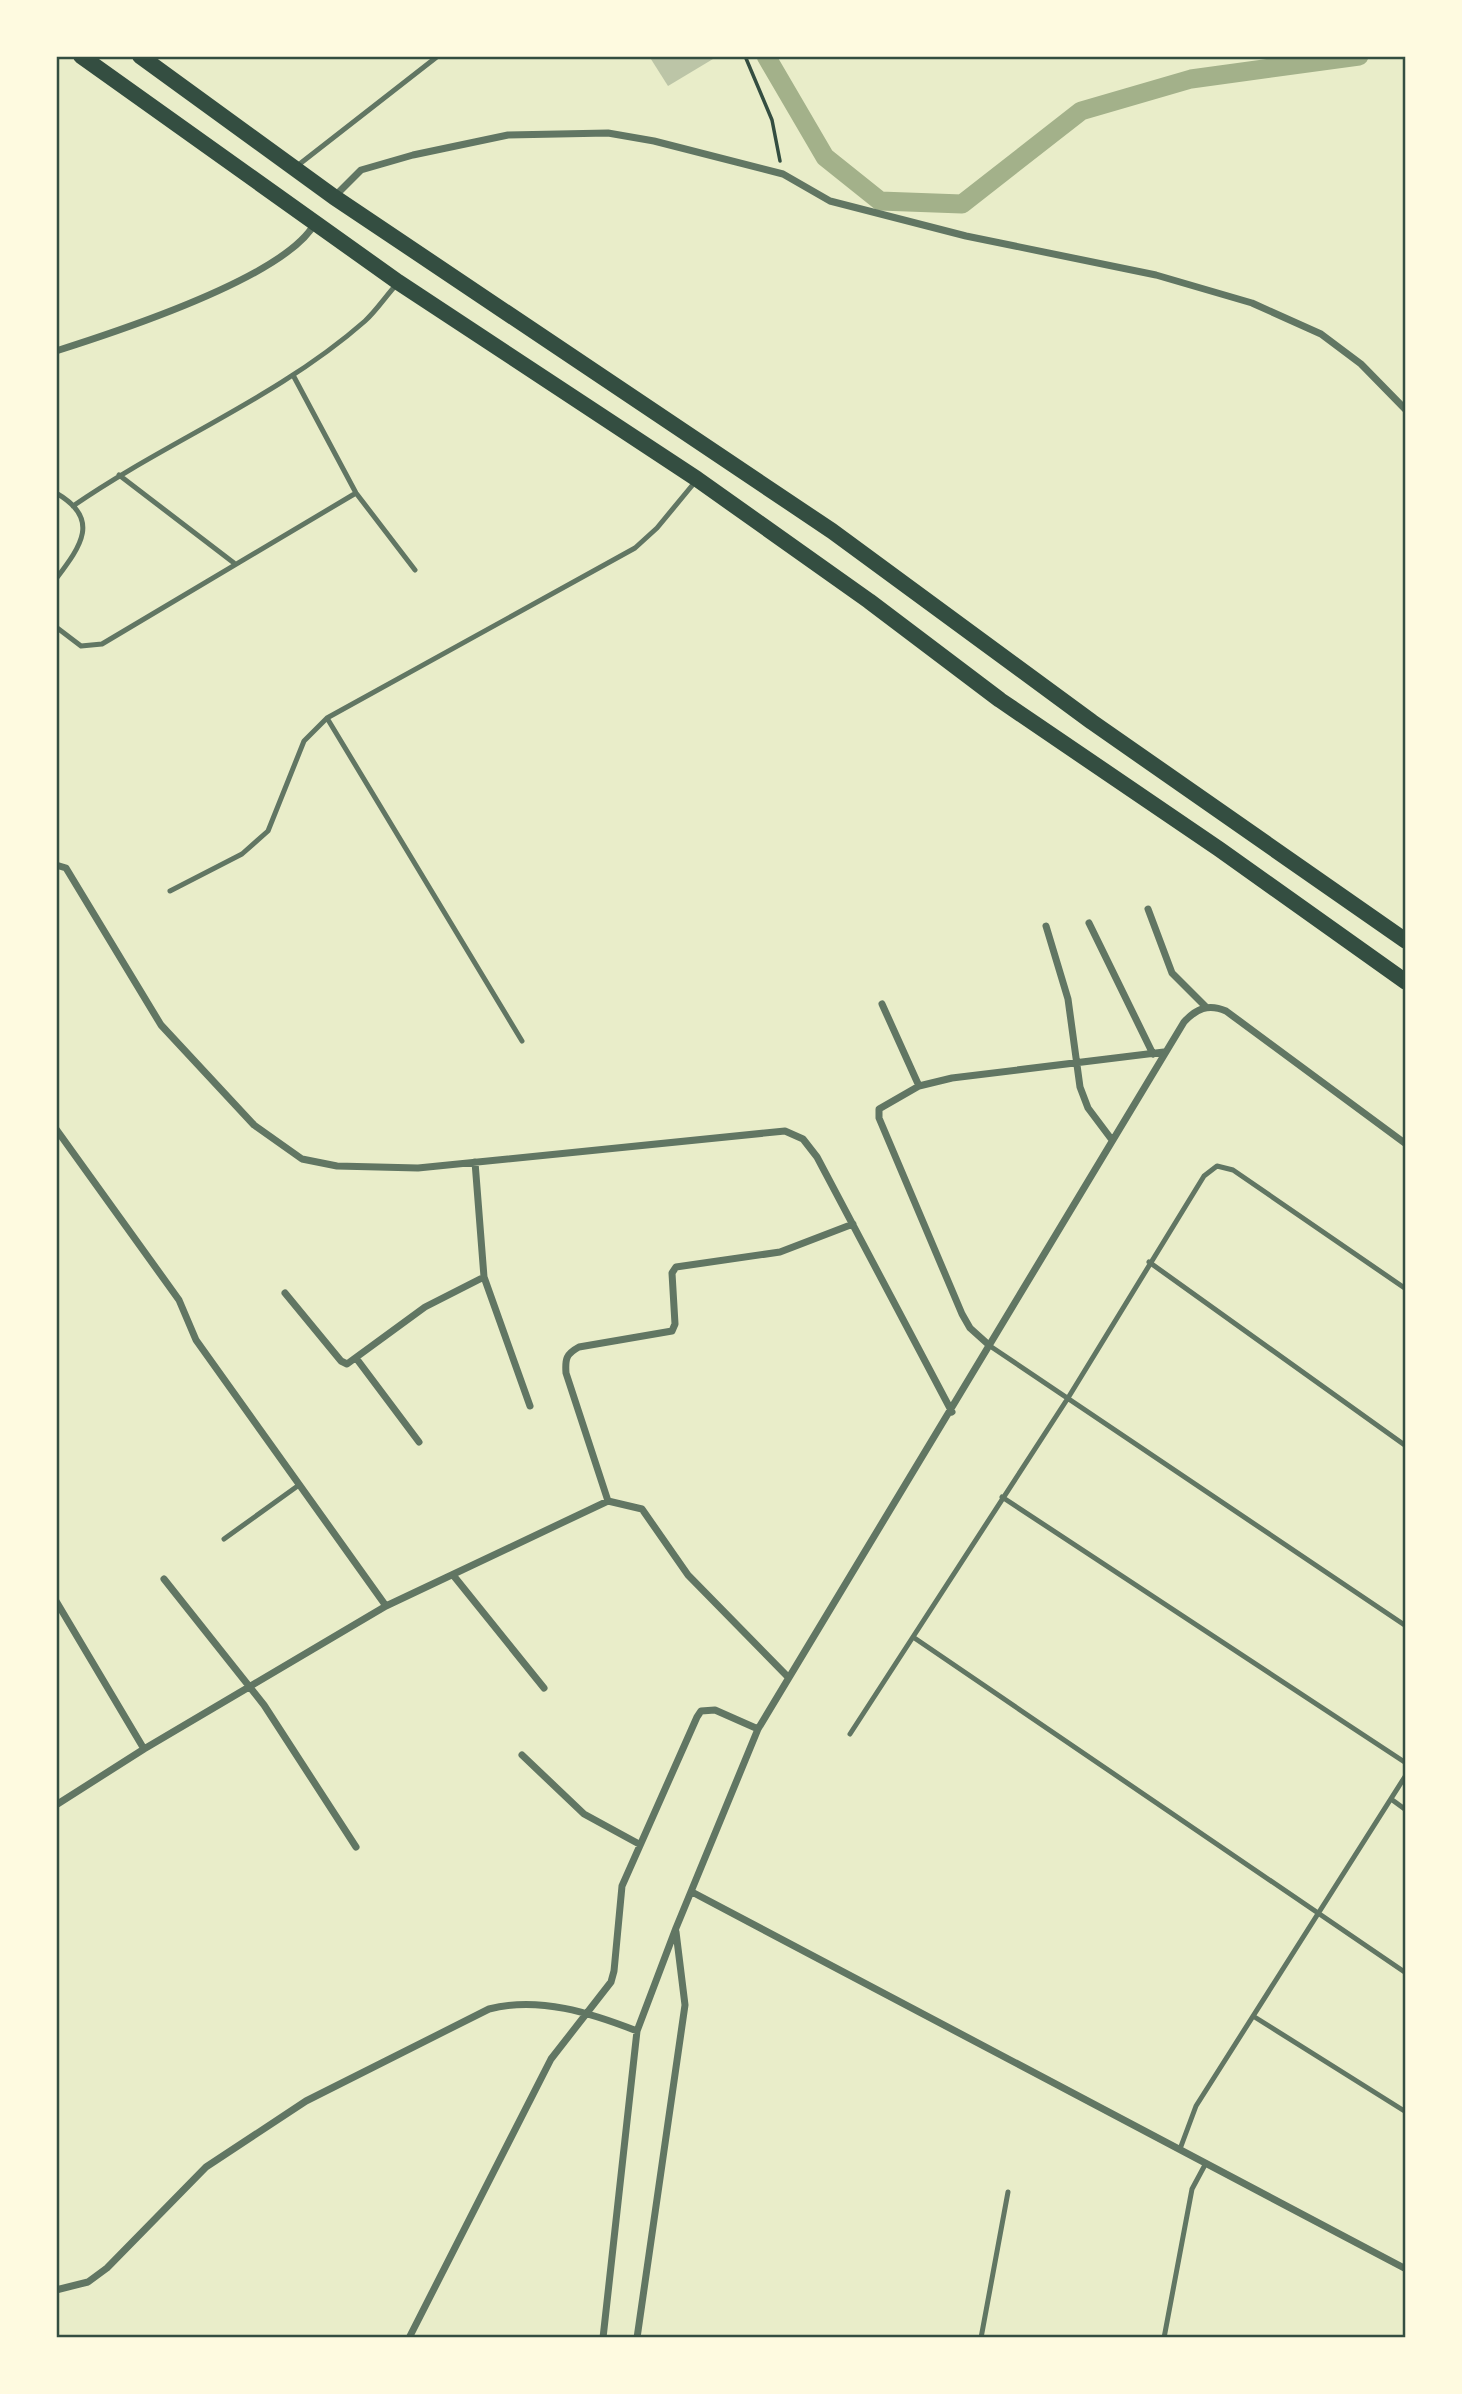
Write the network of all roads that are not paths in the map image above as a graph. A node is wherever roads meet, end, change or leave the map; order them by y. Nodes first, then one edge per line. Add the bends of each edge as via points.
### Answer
1 (81, 56) edge
2 (140, 56) edge
3 (438, 56) edge
4 (294, 168) junction
5 (334, 197) junction
6 (315, 223) junction
7 (398, 282) junction
8 (56, 351) edge
9 (293, 375) junction
10 (1406, 410) edge
11 (119, 475) junction
12 (696, 479) junction
13 (56, 493) edge
14 (356, 493) junction
15 (73, 506) junction
16 (234, 563) junction
17 (415, 570) dead end
18 (56, 579) edge
19 (56, 627) edge
20 (327, 719) junction
21 (56, 865) edge
22 (170, 891) dead end
23 (1148, 909) dead end
24 (1089, 923) dead end
25 (1046, 926) dead end
26 (1406, 941) edge
27 (1406, 982) edge
28 (882, 1004) dead end
29 (1206, 1007) junction
30 (522, 1041) dead end
31 (1164, 1052) junction
32 (1153, 1054) junction
33 (1076, 1064) junction
34 (919, 1086) junction
35 (56, 1129) edge
36 (1112, 1140) junction
37 (1406, 1143) edge
38 (475, 1162) junction
39 (853, 1224) junction
40 (1149, 1262) junction
41 (484, 1277) junction
42 (1406, 1289) edge
43 (285, 1293) dead end
44 (990, 1346) junction
45 (356, 1358) junction
46 (1068, 1398) junction
47 (530, 1405) dead end
48 (952, 1412) junction
49 (419, 1441) dead end
50 (1406, 1446) edge
51 (299, 1485) junction
52 (1002, 1497) junction
53 (608, 1501) junction
54 (224, 1539) dead end
55 (453, 1574) junction
56 (164, 1579) dead end
57 (56, 1601) edge
58 (386, 1606) junction
59 (1406, 1626) edge
60 (913, 1637) junction
61 (787, 1676) junction
62 (249, 1686) junction
63 (544, 1688) dead end
64 (758, 1729) junction
65 (850, 1734) dead end
66 (144, 1749) junction
67 (522, 1755) dead end
68 (1406, 1763) edge
69 (1406, 1775) edge
70 (1391, 1800) junction
71 (56, 1805) edge
72 (1406, 1810) edge
73 (639, 1844) junction
74 (356, 1847) dead end
75 (692, 1892) junction
76 (1318, 1914) junction
77 (676, 1928) junction
78 (1406, 1973) edge
79 (586, 2012) junction
80 (1253, 2016) junction
81 (637, 2031) junction
82 (1406, 2112) edge
83 (1180, 2149) junction
84 (1206, 2163) junction
85 (1008, 2192) dead end
86 (1406, 2269) edge
87 (56, 2290) edge
88 (409, 2338) edge
89 (603, 2338) edge
90 (637, 2338) edge
91 (981, 2338) edge
92 (1164, 2338) edge

1 - 6 highway
2 - 4 highway
3 - 4 lane
4 - 5 highway
5 - 10 street via 361,170 508,135 608,133 680,147 783,174 830,201 966,236 1156,275 1252,303 1321,334 1361,364
5 - 26 highway via 832,531 1092,722
6 - 7 highway
6 - 8 street via 308,236 268,265 144,323
7 - 9 lane via 366,320
7 - 12 highway
9 - 11 lane
9 - 14 lane
11 - 15 lane
11 - 16 lane
12 - 20 lane via 635,548
12 - 27 highway via 1000,700
13 - 15 lane
14 - 16 lane
14 - 17 lane
15 - 18 lane via 83,519 85,532
16 - 19 lane via 102,644 81,646
20 - 22 lane via 304,741 268,831 242,854
20 - 30 lane
21 - 38 street via 66,868 161,1025 224,1095 276,1143 302,1159 337,1166 418,1168
23 - 29 street via 1172,973
24 - 32 street
25 - 33 street via 1069,999
28 - 34 street
29 - 31 street via 1193,1012
29 - 37 street via 1226,1011
31 - 32 street
31 - 36 street
32 - 33 street
33 - 34 street via 999,1070
33 - 36 street via 1088,1108
34 - 44 street via 886,1103 878,1118 962,1314
35 - 51 street via 178,1300 196,1340
36 - 44 street
38 - 39 street via 785,1131 803,1139 817,1157
38 - 41 street
39 - 48 street
39 - 53 street via 780,1252 676,1268 672,1273 672,1331 569,1352 566,1373
40 - 42 lane via 1204,1176 1217,1166 1233,1170
40 - 46 lane
40 - 50 lane
41 - 45 street via 415,1314
41 - 47 street
43 - 45 street via 341,1361 347,1364
44 - 46 lane
44 - 48 street
45 - 49 street
46 - 52 lane
46 - 59 lane
48 - 61 street
51 - 54 lane
51 - 58 street
52 - 60 lane
52 - 68 lane
53 - 55 street
53 - 61 street via 642,1509 688,1575
55 - 58 street
55 - 63 street
56 - 62 street
57 - 66 street
58 - 62 street
60 - 65 lane
60 - 76 lane
61 - 64 street
62 - 66 street
62 - 74 street
64 - 73 street via 715,1710 701,1712
64 - 75 street
66 - 71 street
67 - 73 street via 584,1814
69 - 70 lane
70 - 72 lane
70 - 76 lane
73 - 79 street via 619,1900 614,1971 605,1993
75 - 77 street
75 - 83 street
76 - 78 lane
76 - 80 lane
77 - 81 street
77 - 90 street via 685,2005
79 - 81 street
79 - 87 street via 522,2004 489,2008 306,2101 206,2167 107,2268 88,2282
79 - 88 street via 551,2059
80 - 82 lane
80 - 83 lane via 1196,2106
81 - 89 street
83 - 84 street
84 - 86 street
84 - 92 lane via 1192,2189
85 - 91 lane

